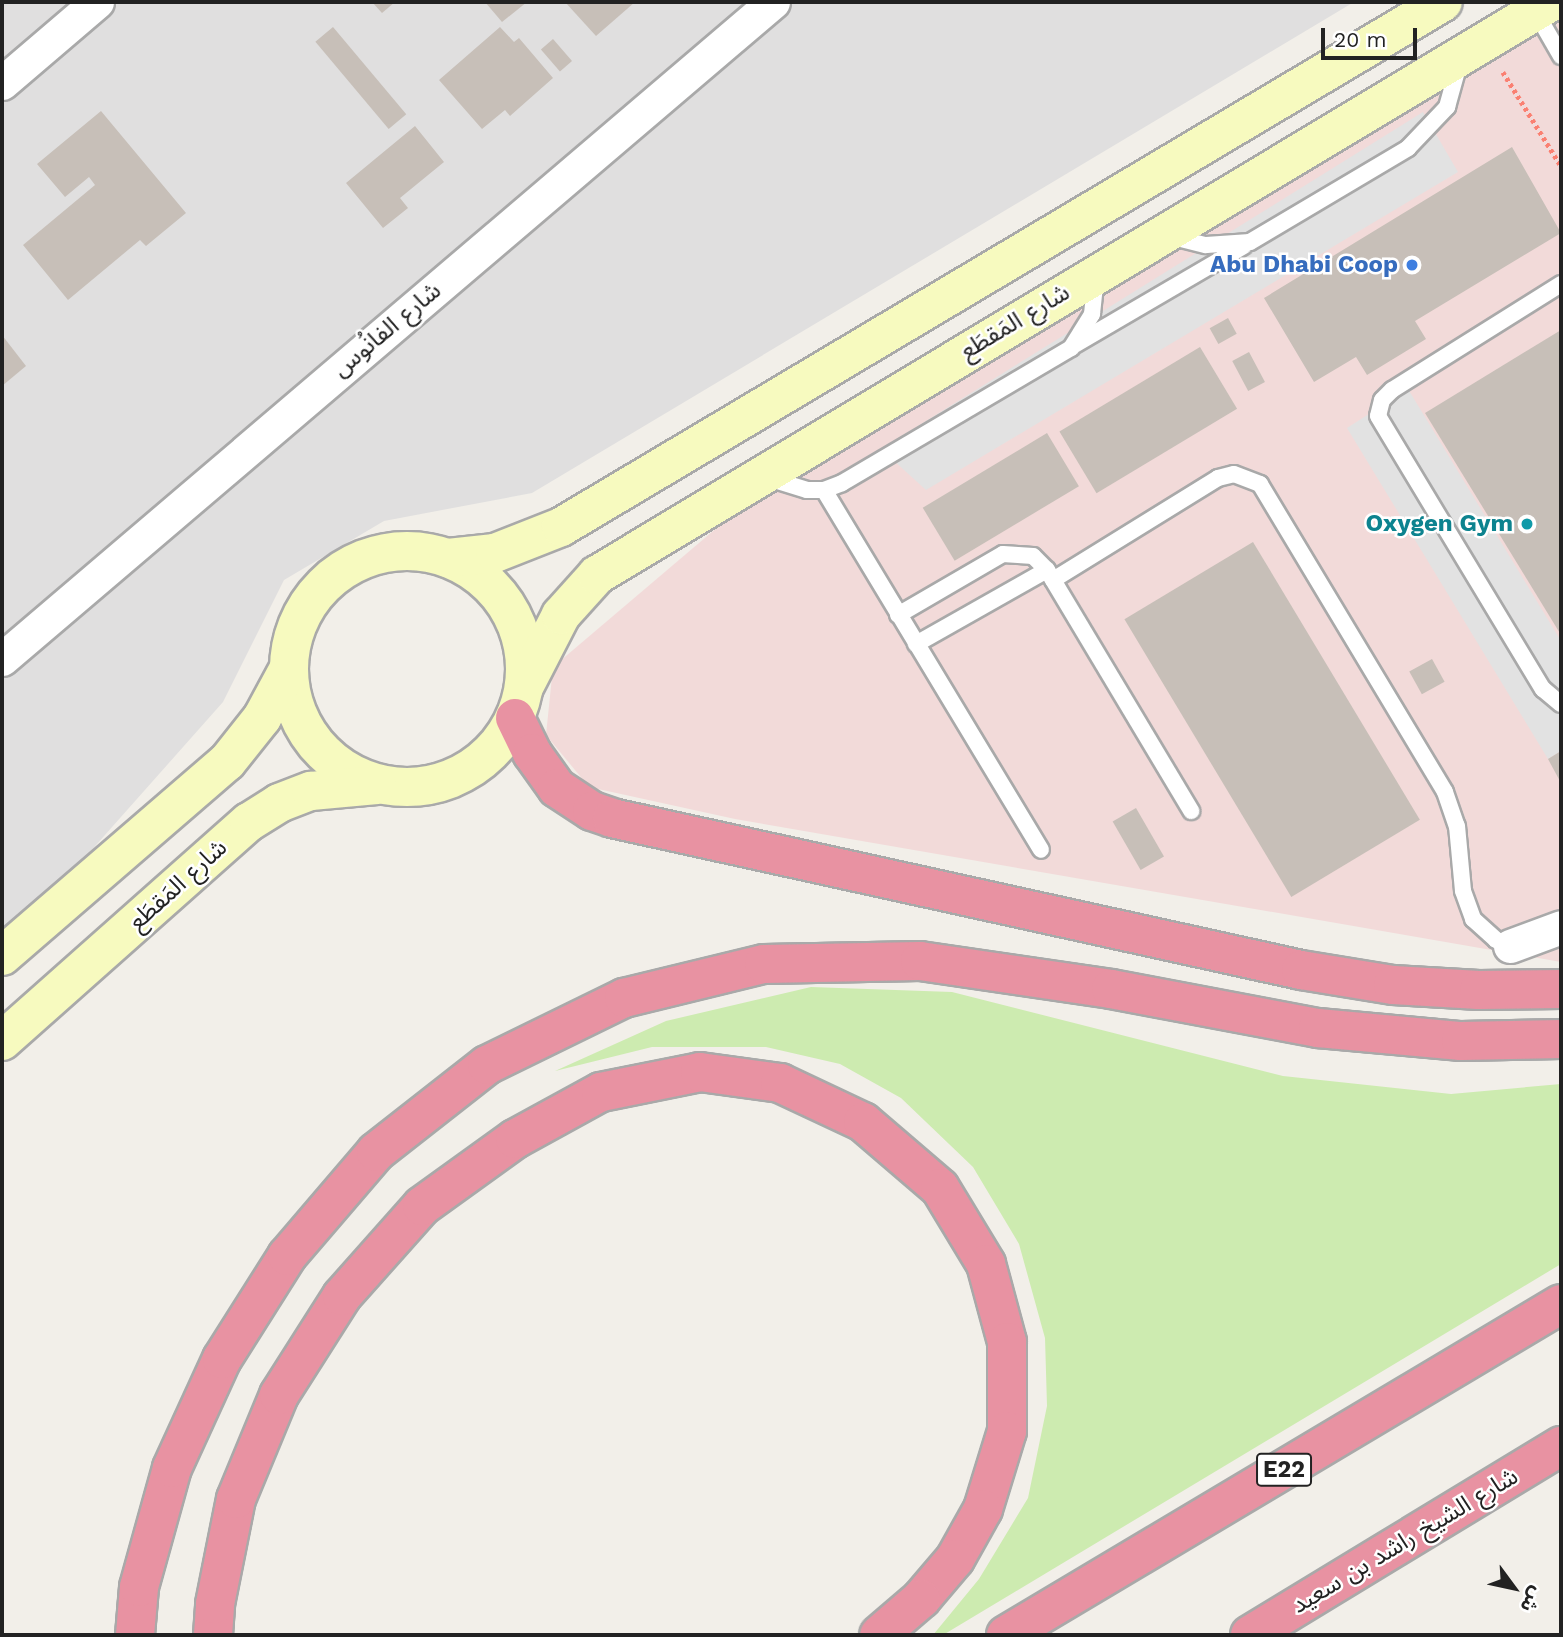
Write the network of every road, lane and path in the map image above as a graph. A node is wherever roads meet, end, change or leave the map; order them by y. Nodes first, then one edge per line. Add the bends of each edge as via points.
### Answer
1 (97, 2) edge
2 (773, 2) edge
3 (1443, 2) edge
4 (1543, 7) edge
5 (1472, 49) junction
6 (1561, 56) edge
7 (2, 83) edge
8 (1561, 166) edge
9 (1163, 234) junction
10 (1250, 242) junction
11 (1096, 274) junction
12 (1561, 284) edge
13 (1071, 348) junction
14 (760, 475) junction
15 (824, 490) junction
16 (449, 558) junction
17 (1050, 575) junction
18 (898, 615) junction
19 (916, 644) junction
20 (2, 659) edge
21 (289, 668) junction
22 (519, 702) junction
23 (1561, 704) edge
24 (381, 785) junction
25 (1191, 811) dead end
26 (1041, 850) dead end
27 (1561, 927) edge
28 (1510, 946) joint
29 (2, 956) edge
30 (1561, 989) edge
31 (1561, 1039) edge
32 (2, 1041) edge
33 (1561, 1304) edge
34 (1561, 1446) edge
35 (135, 1635) edge
36 (213, 1635) edge
37 (879, 1635) edge
38 (1006, 1635) edge
39 (1250, 1635) edge

1 - 7 street
2 - 20 street, شارع الفانُوس
3 - 16 street via 561,527 495,553
4 - 5 street, شارع المَقطَع
4 - 6 lane
5 - 8 path
5 - 9 street, شارع المَقطَع
5 - 10 lane, شارع المَقطَع via 1447,107 1423,137
9 - 10 lane via 1206,246
9 - 11 street, شارع المَقطَع
10 - 13 lane, شارع المَقطَع
11 - 13 lane via 1092,314
11 - 14 street, شارع المَقطَع
12 - 23 lane via 1392,390 1382,400 1378,416 1543,689
13 - 15 lane, شارع المَقطَع
14 - 15 lane via 791,488
14 - 22 street, شارع المَقطَع via 597,575 554,626
15 - 18 lane
16 - 21 street via 396,552 355,563 328,582 307,606 294,635
16 - 22 street via 477,574 500,596 516,624 524,655
17 - 18 lane via 1033,556 1003,554
17 - 19 lane
17 - 25 lane
17 - 28 lane via 1218,478 1234,474 1260,484 1445,792 1457,825 1463,891 1473,919
18 - 19 lane
19 - 26 lane
21 - 24 street via 297,709 324,755 351,774
21 - 29 street via 262,718 227,762
22 - 24 street via 498,745 473,767 444,781 413,788
22 - 30 highway via 531,753 557,788 612,818 1301,970 1393,985
24 - 32 street, شارع المَقطَع via 311,791 279,803 249,822
27 - 28 street
31 - 35 highway via 1461,1041 1318,1028 1111,989 920,961 764,964 624,998 487,1065 376,1152 287,1256 222,1359 172,1468 139,1587
33 - 38 highway, E22
34 - 39 highway, شارع الشيخ راشد بن سعيد
36 - 37 highway via 236,1499 279,1395 342,1296 422,1206 515,1139 601,1092 700,1072 780,1083 863,1122 940,1188 986,1265 1007,1342 1007,1432 983,1509 955,1559 921,1599

